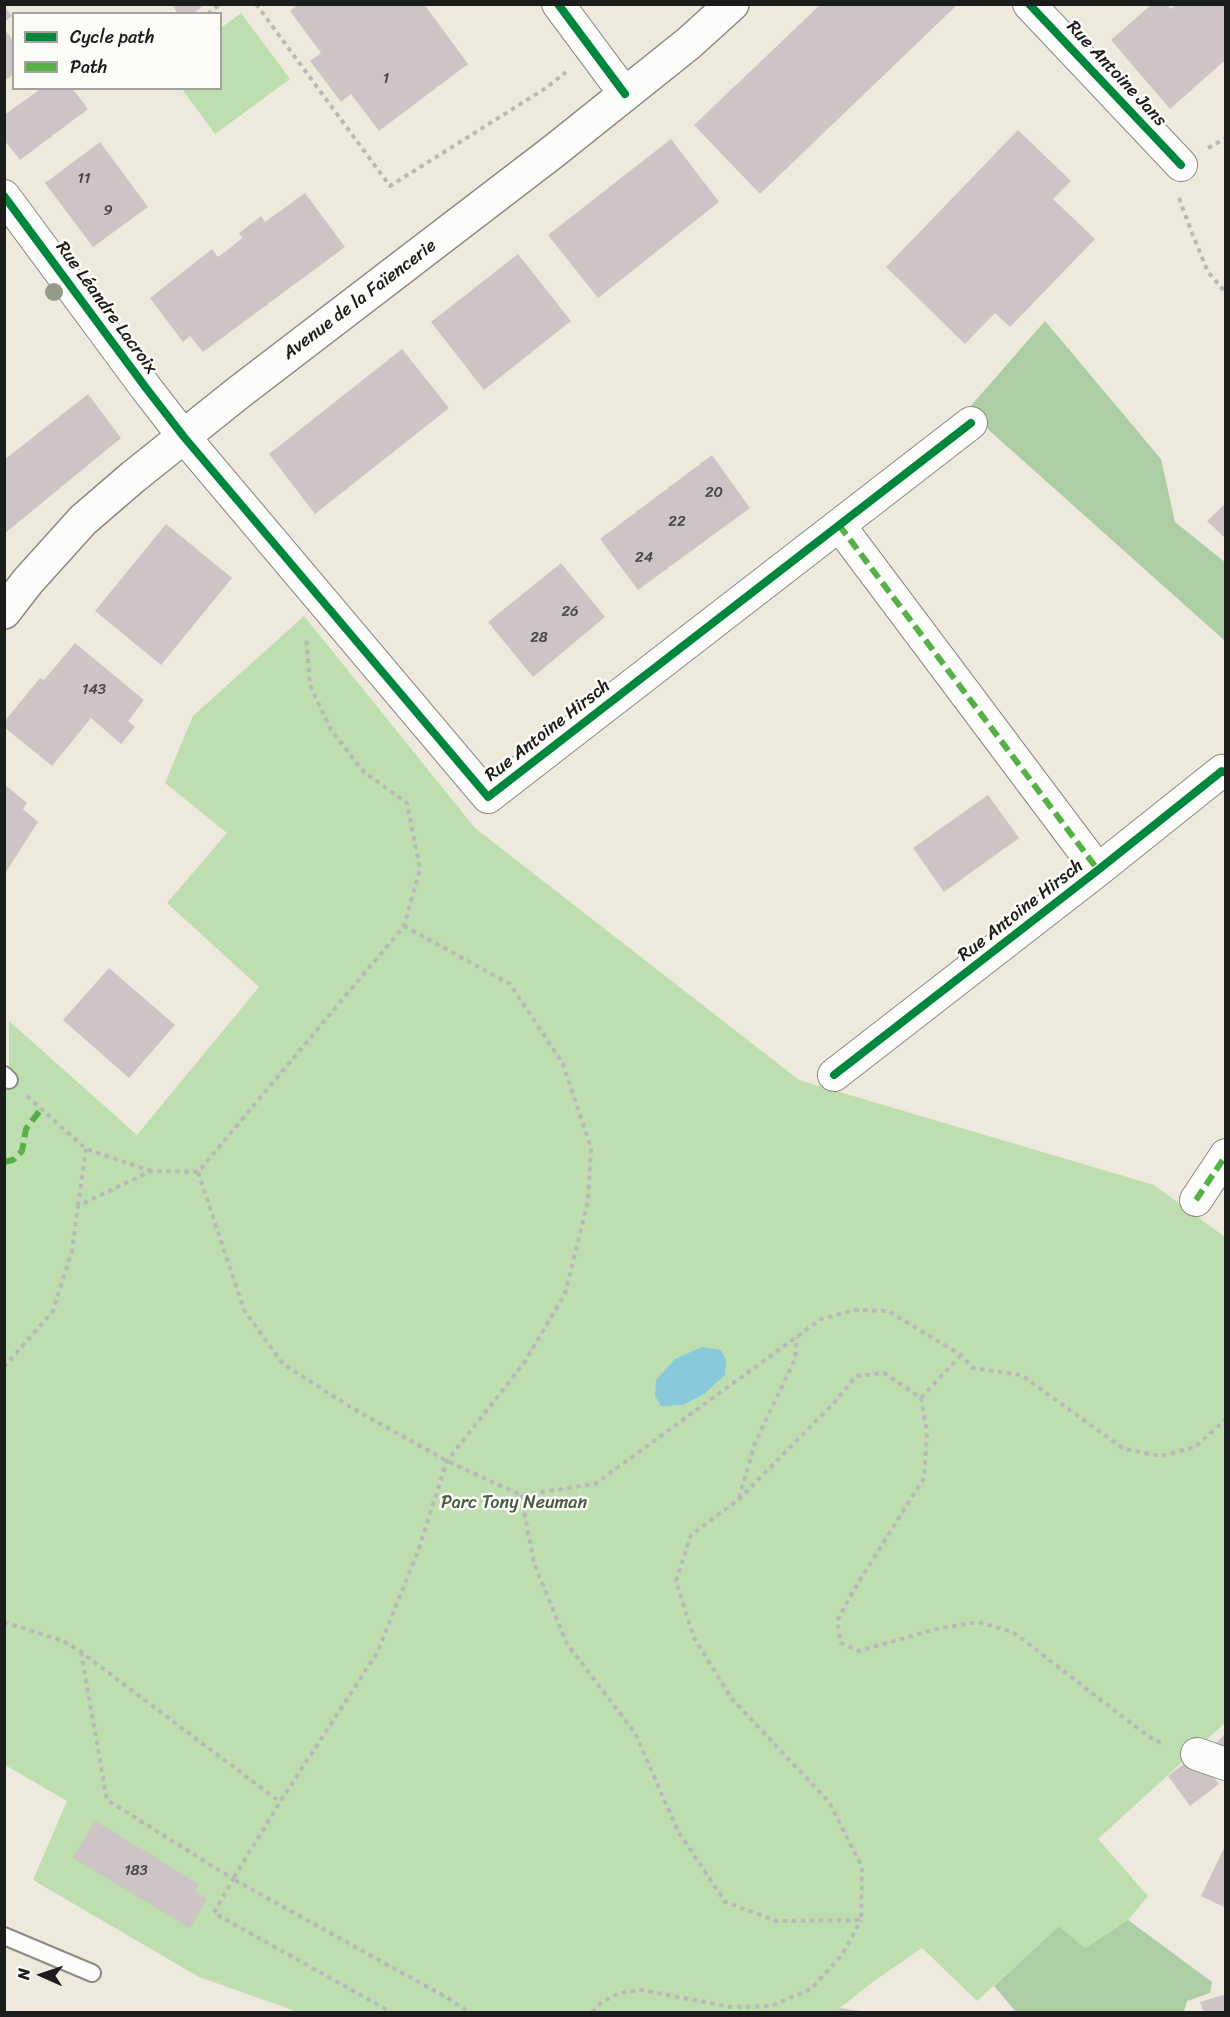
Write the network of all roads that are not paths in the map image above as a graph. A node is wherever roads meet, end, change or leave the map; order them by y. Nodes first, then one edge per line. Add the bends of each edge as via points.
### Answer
1 (558, 4) edge
2 (732, 4) edge
3 (1029, 4) edge
4 (625, 94) junction
5 (1181, 165) road end
6 (4, 196) edge
7 (971, 423) dead end
8 (184, 437) junction
9 (839, 525) junction
10 (4, 612) edge
11 (1226, 773) edge
12 (1098, 870) junction
13 (834, 1075) dead end
14 (1226, 1155) edge
15 (1196, 1200) dead end
16 (4, 1936) edge
17 (92, 1973) dead end

1 - 4 street
2 - 4 main road, Avenue de la Faïencerie
3 - 5 street, Rue Antoine Jans
4 - 8 main road, Avenue de la Faïencerie
6 - 8 street, Rue Léandre Lacroix
7 - 9 street, Rue Antoine Hirsch
8 - 9 street, Rue Antoine Hirsch via 488,797
8 - 10 main road, Avenue de la Faïencerie via 83,520
9 - 12 street, Rue Antoine Hirsch
11 - 12 street, Rue Antoine Hirsch via 1222,771
12 - 13 street, Rue Antoine Hirsch
14 - 15 street
16 - 17 lane

